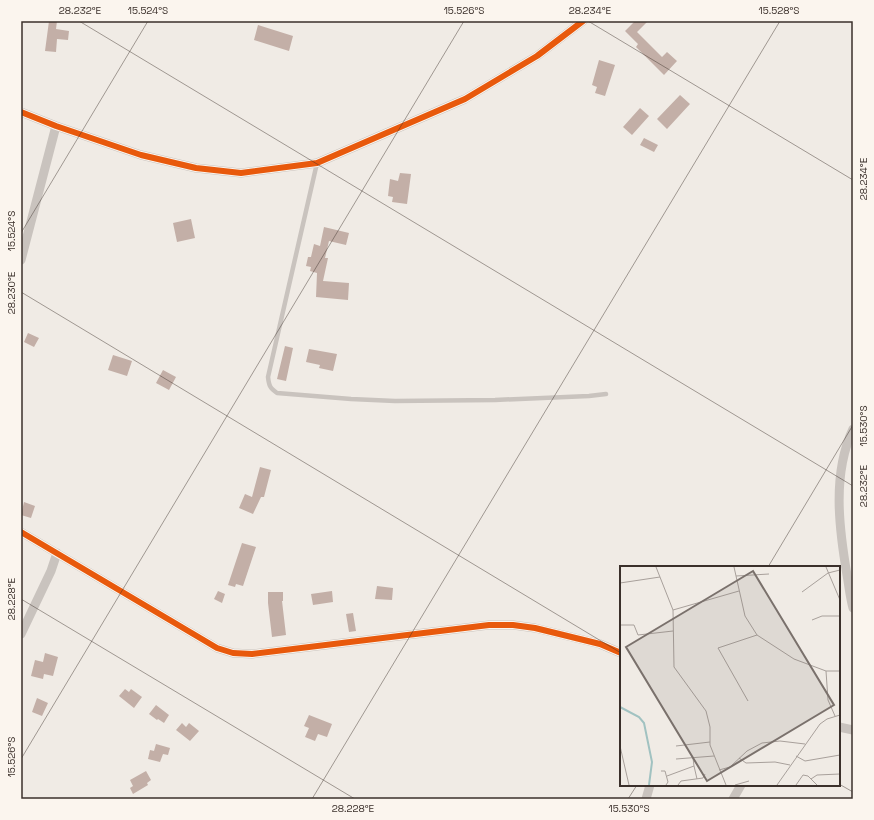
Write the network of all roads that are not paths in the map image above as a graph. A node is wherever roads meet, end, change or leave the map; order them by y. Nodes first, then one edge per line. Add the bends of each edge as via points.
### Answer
1 (583, 21) edge
2 (21, 112) edge
3 (56, 126) junction
4 (317, 164) junction
5 (21, 260) edge
6 (606, 394) dead end
7 (853, 429) edge
8 (21, 532) edge
9 (57, 553) junction
10 (852, 604) edge
11 (21, 634) edge
12 (620, 653) edge
13 (840, 728) edge
14 (853, 730) edge
15 (650, 786) edge
16 (740, 786) edge
17 (646, 799) edge
18 (733, 799) edge

1 - 4 street via 537,56 465,99
2 - 3 street
3 - 4 street via 141,155 196,168 241,173
3 - 5 street
4 - 6 lane via 268,377 271,389 277,393 395,401 495,400
7 - 10 street via 845,450 839,486 842,546
8 - 9 street
9 - 11 street
9 - 12 street via 217,648 233,654 252,654 489,625 542,629 600,644
13 - 14 street
15 - 17 street
16 - 18 street

